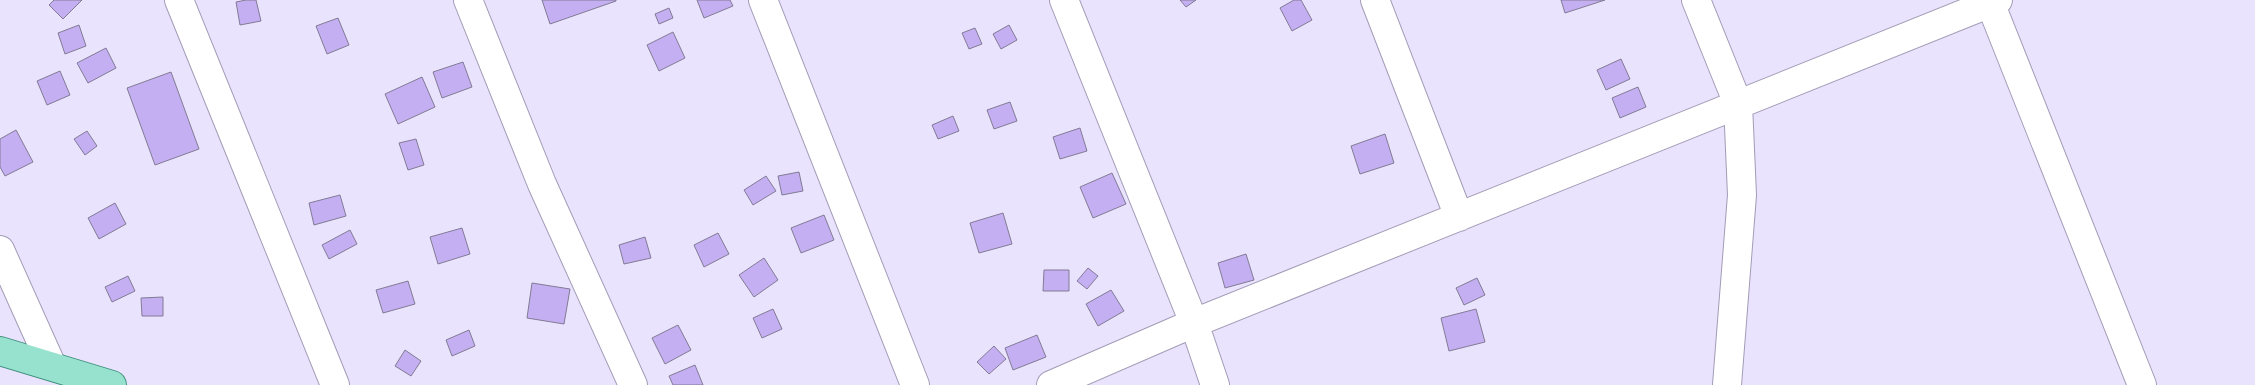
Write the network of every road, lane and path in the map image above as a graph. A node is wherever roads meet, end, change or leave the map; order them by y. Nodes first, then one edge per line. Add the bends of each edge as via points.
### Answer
1 (179, 0) edge
2 (468, 0) edge
3 (763, 0) edge
4 (1064, 0) edge
5 (1375, 0) edge
6 (1696, 0) edge
7 (1992, 1) edge
8 (1738, 104) junction
9 (1459, 217) junction
10 (0, 250) edge
11 (1194, 323) junction
12 (0, 351) edge
13 (52, 366) junction
14 (112, 385) edge
15 (335, 385) edge
16 (634, 385) edge
17 (915, 385) edge
18 (1051, 385) edge
19 (1215, 385) edge
20 (1727, 385) edge
21 (2142, 385) edge

1 - 15 street
2 - 16 street via 542,184
3 - 17 street
4 - 11 street
5 - 9 street
6 - 8 street
7 - 8 street
7 - 21 street
8 - 9 street
8 - 20 street via 1742,195
9 - 11 street
10 - 13 street
11 - 18 street
11 - 19 street
12 - 13 main road
13 - 14 main road

